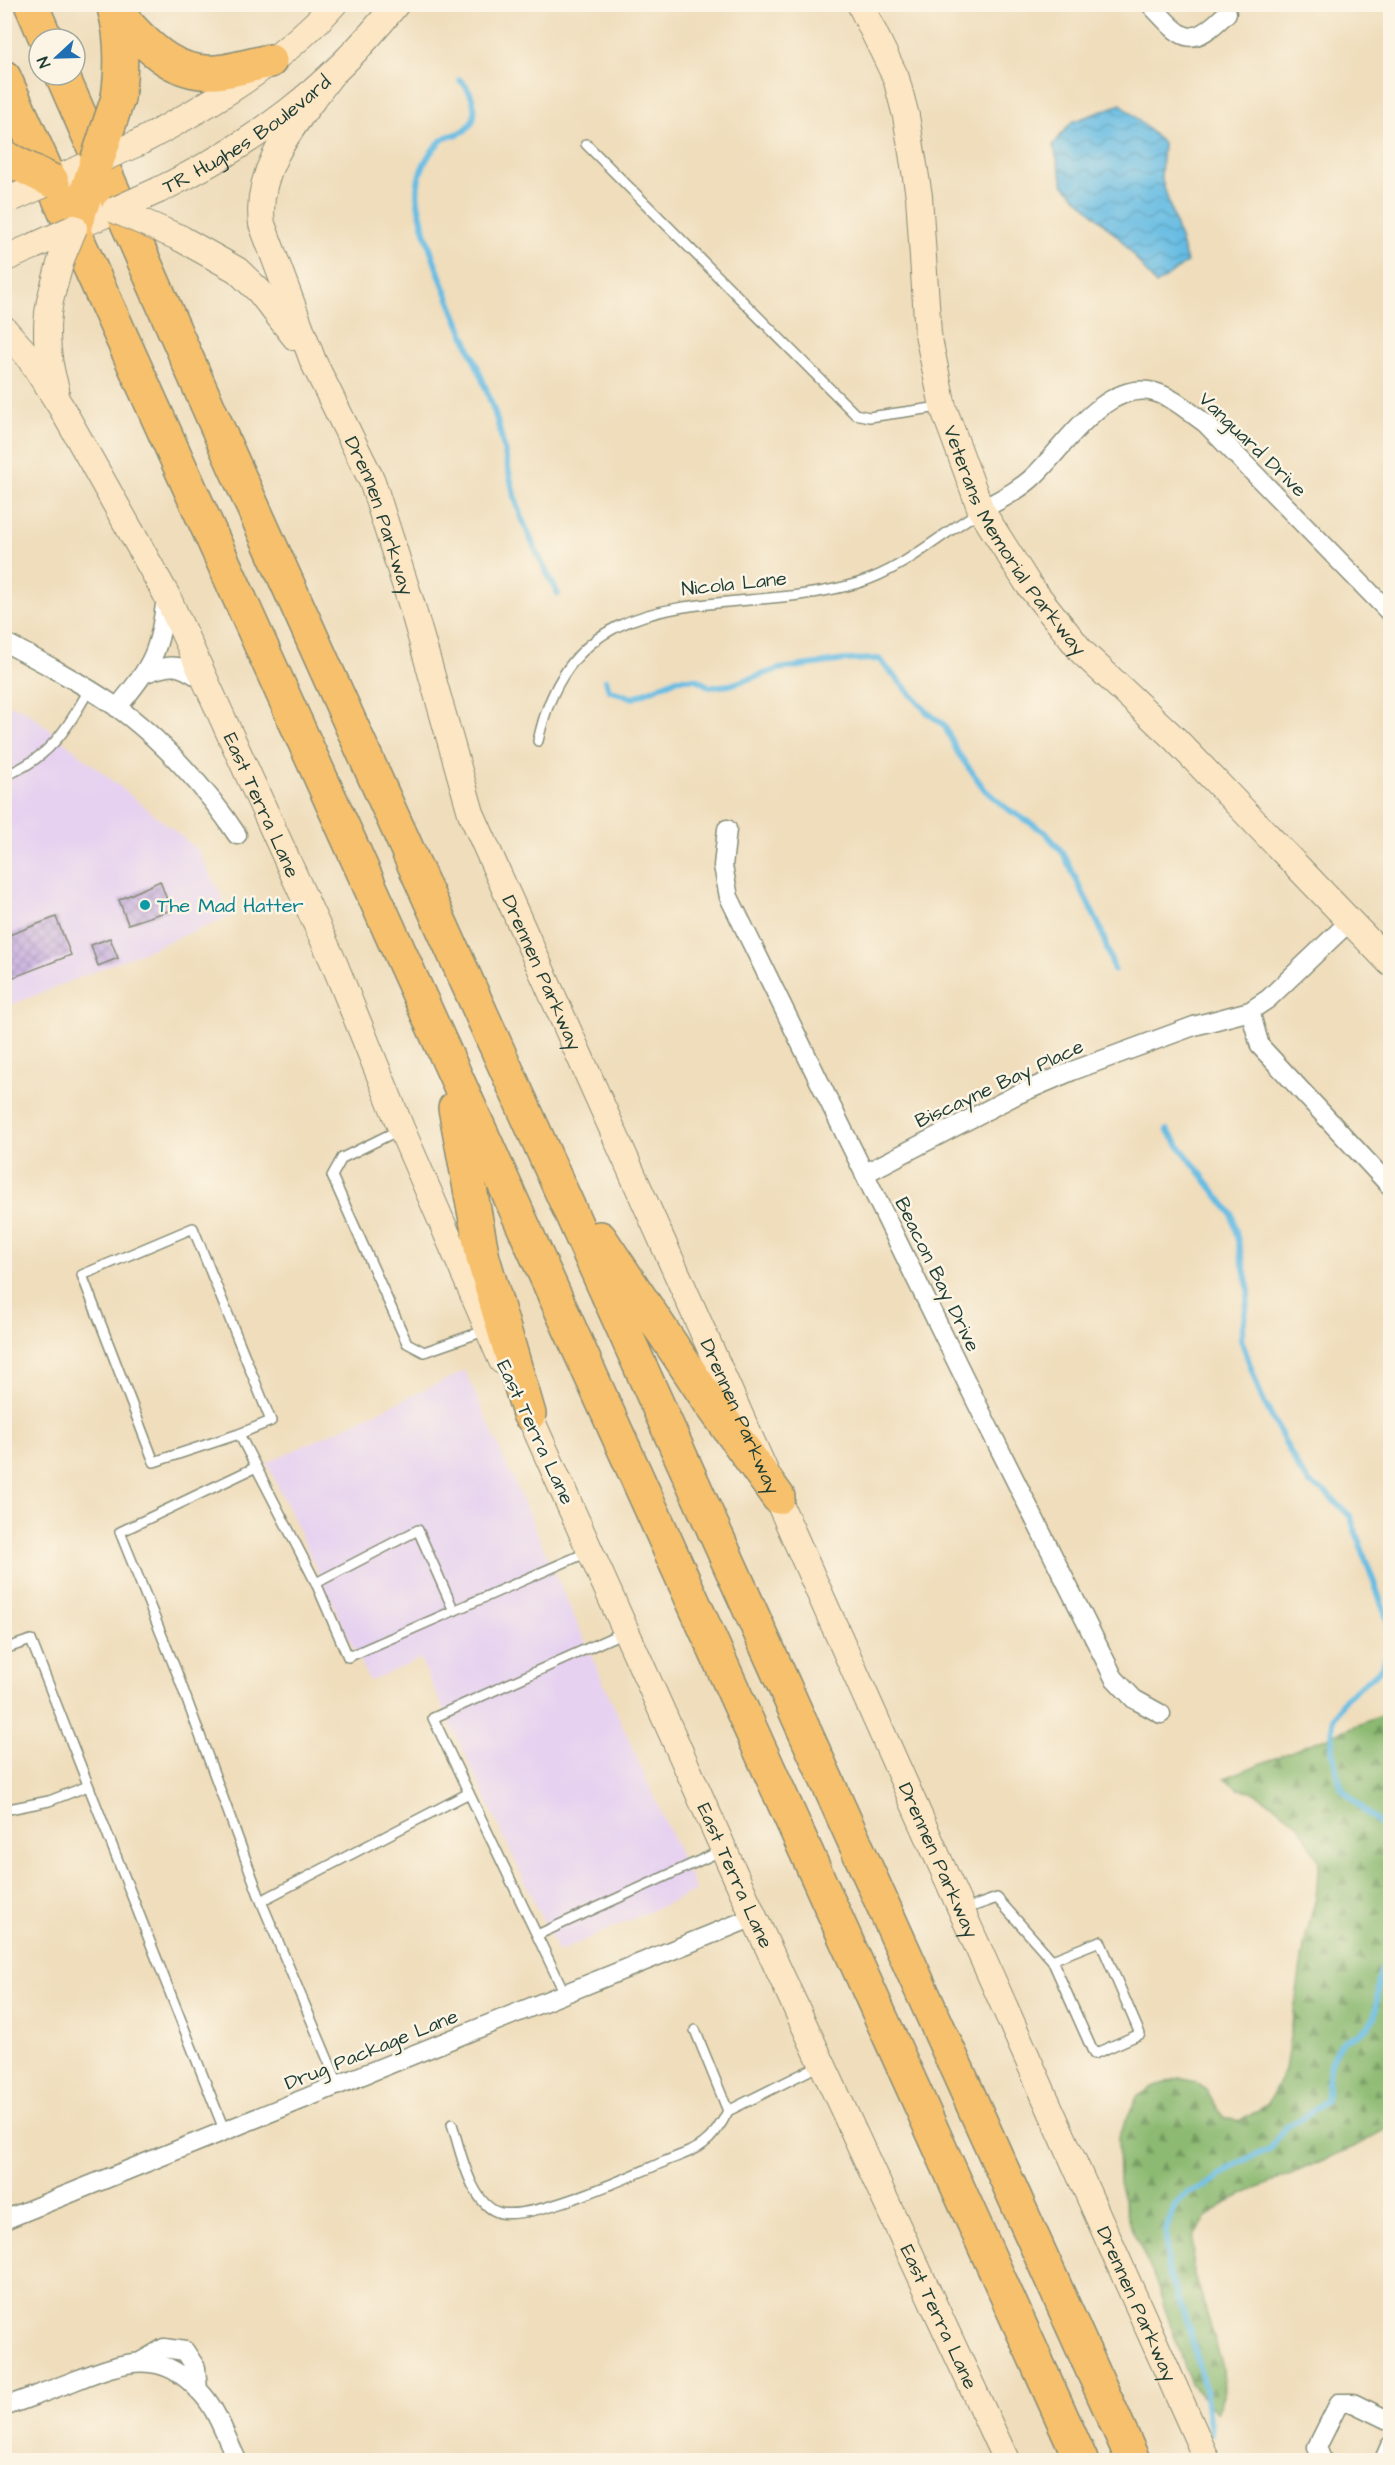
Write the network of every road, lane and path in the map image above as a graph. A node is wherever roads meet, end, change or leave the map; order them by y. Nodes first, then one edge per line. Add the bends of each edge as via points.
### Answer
1 (31, 4) edge
2 (334, 4) edge
3 (396, 4) edge
4 (860, 4) edge
5 (1150, 4) edge
6 (114, 8) edge
7 (1227, 13) dead end
8 (41, 27) edge
9 (270, 61) junction
10 (331, 75) junction
11 (4, 77) edge
12 (67, 87) edge
13 (586, 144) dead end
14 (4, 157) edge
15 (97, 161) junction
16 (51, 181) junction
17 (85, 196) junction
18 (9, 200) edge
19 (115, 210) junction
20 (74, 228) junction
21 (4, 259) edge
22 (4, 329) edge
23 (313, 361) junction
24 (62, 407) junction
25 (943, 407) junction
26 (981, 510) junction
27 (166, 594) junction
28 (1390, 613) edge
29 (4, 642) edge
30 (146, 673) junction
31 (206, 682) junction
32 (89, 690) junction
33 (117, 708) junction
34 (538, 741) dead end
35 (4, 776) edge
36 (726, 829) dead end
37 (237, 835) dead end
38 (1349, 922) junction
39 (1390, 963) edge
40 (1250, 1011) junction
41 (446, 1059) junction
42 (401, 1128) junction
43 (547, 1159) junction
44 (864, 1174) junction
45 (1390, 1186) edge
46 (487, 1330) junction
47 (529, 1414) junction
48 (239, 1434) junction
49 (254, 1468) junction
50 (778, 1497) junction
51 (590, 1551) junction
52 (316, 1583) junction
53 (454, 1611) junction
54 (626, 1631) junction
55 (4, 1649) edge
56 (1161, 1714) dead end
57 (88, 1786) junction
58 (468, 1793) junction
59 (4, 1810) edge
60 (724, 1849) junction
61 (261, 1901) junction
62 (961, 1911) junction
63 (754, 1917) junction
64 (537, 1935) junction
65 (1052, 1960) junction
66 (565, 1994) junction
67 (695, 2030) dead end
68 (822, 2064) junction
69 (339, 2086) junction
70 (728, 2111) junction
71 (452, 2124) dead end
72 (225, 2132) junction
73 (4, 2220) edge
74 (4, 2407) edge
75 (1390, 2421) edge
76 (1390, 2446) edge
77 (237, 2460) edge
78 (1006, 2460) edge
79 (1081, 2460) edge
80 (1133, 2460) edge
81 (1207, 2460) edge
82 (1322, 2460) edge
83 (1384, 2460) edge

1 - 8 highway
2 - 9 main road
3 - 10 main road, TR Hughes Boulevard
4 - 25 main road, Veterans Memorial Parkway via 892,69 906,116 919,196 928,334
5 - 7 street via 1173,28 1189,37 1204,35
6 - 9 highway via 154,53 188,70 224,71
6 - 15 highway, bridge via 122,67 118,98
9 - 15 main road, bridge via 202,108
10 - 19 main road, TR Hughes Boulevard, bridge via 248,142
10 - 23 main road via 273,158 260,204 270,246
11 - 41 highway
12 - 43 highway
13 - 25 lane via 855,414 869,417
14 - 16 highway, bridge
15 - 16 main road
15 - 17 highway
16 - 17 highway
16 - 18 main road, bridge
17 - 19 highway
17 - 20 highway
19 - 20 main road, TR Hughes Boulevard
19 - 23 main road, bridge via 180,237 237,270 274,309
20 - 21 main road, TR Hughes Boulevard, bridge
20 - 24 main road, bridge via 47,311 51,371
22 - 24 main road via 28,356
23 - 50 main road, Drennen Parkway via 372,481 471,813
24 - 27 main road, East Terra Lane
25 - 26 main road, Veterans Memorial Parkway
26 - 28 street, Vanguard Drive via 1034,477 1108,402 1128,393 1153,392 1174,401 1205,423
26 - 34 lane, Nicola Lane via 913,558 857,583 808,593 687,606 629,620 597,639 560,679 545,711
26 - 38 main road, Veterans Memorial Parkway via 1028,584 1082,652 1174,740
27 - 30 street via 162,634
27 - 31 main road, East Terra Lane
29 - 32 street
30 - 31 street via 168,664 182,666
30 - 33 street
31 - 42 main road, East Terra Lane via 334,963
32 - 33 street
32 - 35 lane via 67,729 47,752
33 - 37 street via 202,787
36 - 44 street, Beacon Bay Drive via 723,866 729,897
38 - 39 main road, Veterans Memorial Parkway
38 - 40 street via 1268,999
40 - 44 street, Biscayne Bay Place via 1194,1026 1072,1071 1016,1095
40 - 45 street via 1260,1046
41 - 47 highway via 483,1258
41 - 79 highway
42 - 46 main road, East Terra Lane
42 - 46 lane via 342,1158 332,1176 407,1343 424,1352
43 - 50 highway
43 - 80 highway
44 - 56 street, Beacon Bay Drive via 1114,1678 1134,1699
46 - 47 main road, East Terra Lane
47 - 51 main road, East Terra Lane
48 - 48 lane via 271,1421 193,1228 82,1275 154,1462
48 - 49 lane
49 - 52 lane
49 - 61 lane via 120,1532
50 - 62 main road, Drennen Parkway
51 - 53 lane
51 - 54 main road, East Terra Lane
52 - 53 lane via 348,1657
52 - 53 lane via 418,1530
54 - 58 lane via 433,1718
54 - 60 main road, East Terra Lane
55 - 57 lane via 31,1640
57 - 59 lane via 49,1801
57 - 72 lane
58 - 61 lane
58 - 64 lane
60 - 63 main road, East Terra Lane
60 - 64 lane
61 - 69 lane
62 - 65 lane via 997,1898
62 - 81 main road, Drennen Parkway
63 - 66 street, Drug Package Lane
63 - 68 main road, East Terra Lane
64 - 66 lane
65 - 65 lane via 1094,2054 1140,2034 1100,1941
66 - 69 street, Drug Package Lane
67 - 70 lane
68 - 70 lane
68 - 78 main road, East Terra Lane
69 - 72 street, Drug Package Lane
70 - 71 lane via 702,2145 590,2193 534,2209 500,2213 479,2198
72 - 73 street, Drug Package Lane
74 - 77 street via 111,2366 146,2362 164,2348 185,2350 196,2368 198,2390
75 - 82 street via 1353,2403 1339,2403 1317,2447
76 - 83 street

